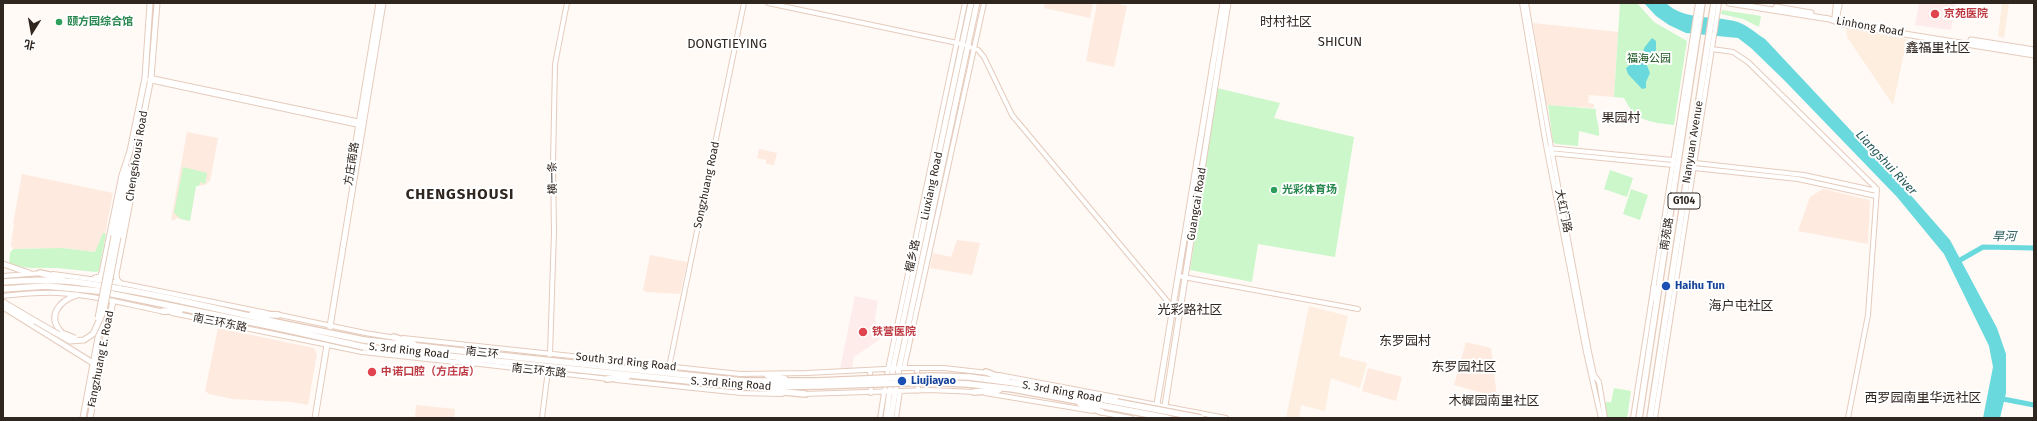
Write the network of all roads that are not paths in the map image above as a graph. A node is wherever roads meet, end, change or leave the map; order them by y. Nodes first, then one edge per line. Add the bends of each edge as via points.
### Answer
1 (150, 3) edge
2 (157, 3) edge
3 (379, 3) edge
4 (383, 3) edge
5 (568, 3) edge
6 (744, 3) edge
7 (768, 3) edge
8 (965, 3) edge
9 (971, 3) edge
10 (978, 3) edge
11 (984, 3) edge
12 (1223, 3) edge
13 (1228, 3) edge
14 (1522, 3) edge
15 (1526, 3) edge
16 (1698, 3) edge
17 (1702, 3) edge
18 (1714, 3) edge
19 (1719, 3) edge
20 (1729, 3) edge
21 (1753, 3) edge
22 (1836, 3) edge
23 (1840, 3) edge
24 (1699, 11) junction
25 (1715, 13) junction
26 (1835, 19) junction
27 (1711, 39) junction
28 (962, 44) junction
29 (974, 48) junction
30 (1712, 49) junction
31 (2034, 50) edge
32 (2034, 54) edge
33 (1708, 55) junction
34 (1708, 70) junction
35 (1703, 77) junction
36 (145, 78) junction
37 (151, 79) junction
38 (1687, 83) junction
39 (361, 123) junction
40 (1549, 150) junction
41 (133, 152) junction
42 (1673, 163) junction
43 (1695, 163) junction
44 (1694, 168) junction
45 (1674, 190) junction
46 (931, 192) junction
47 (1876, 194) junction
48 (1668, 197) junction
49 (923, 208) junction
50 (1671, 212) junction
51 (1665, 220) junction
52 (116, 237) junction
53 (108, 244) junction
54 (121, 247) junction
55 (3, 264) edge
56 (911, 266) junction
57 (29, 273) junction
58 (40, 273) junction
59 (3, 276) edge
60 (1178, 276) junction
61 (1185, 277) junction
62 (95, 278) junction
63 (3, 282) edge
64 (76, 282) junction
65 (120, 283) junction
66 (911, 284) junction
67 (1654, 288) junction
68 (3, 289) edge
69 (77, 295) junction
70 (3, 296) edge
71 (105, 300) junction
72 (113, 301) junction
73 (3, 302) edge
74 (1657, 305) junction
75 (3, 307) edge
76 (1173, 308) junction
77 (1358, 309) dead end
78 (104, 310) junction
79 (163, 311) junction
80 (190, 311) junction
81 (237, 314) junction
82 (278, 315) junction
83 (280, 326) junction
84 (328, 326) junction
85 (1653, 328) junction
86 (394, 337) junction
87 (1647, 338) junction
88 (324, 344) junction
89 (364, 344) junction
90 (426, 348) junction
91 (521, 352) junction
92 (543, 354) junction
93 (550, 354) junction
94 (557, 355) junction
95 (447, 356) junction
96 (580, 358) junction
97 (514, 360) junction
98 (93, 363) junction
99 (473, 364) junction
100 (651, 365) junction
101 (582, 367) junction
102 (669, 367) junction
103 (896, 368) junction
104 (917, 368) junction
105 (629, 369) junction
106 (519, 370) junction
107 (870, 370) junction
108 (542, 372) junction
109 (548, 372) junction
110 (986, 372) junction
111 (555, 373) junction
112 (767, 374) junction
113 (578, 376) junction
114 (642, 376) junction
115 (607, 379) junction
116 (793, 381) junction
117 (818, 383) junction
118 (1014, 386) junction
119 (746, 388) junction
120 (918, 391) junction
121 (892, 392) junction
122 (974, 392) junction
123 (871, 393) junction
124 (805, 394) junction
125 (1063, 398) junction
126 (1137, 400) junction
127 (1157, 404) junction
128 (1116, 405) junction
129 (1165, 406) junction
130 (1186, 410) junction
131 (1102, 412) junction
132 (84, 418) edge
133 (90, 418) edge
134 (311, 418) edge
135 (315, 418) edge
136 (542, 418) edge
137 (880, 418) edge
138 (886, 418) edge
139 (891, 418) edge
140 (896, 418) edge
141 (1132, 418) edge
142 (1157, 418) edge
143 (1163, 418) edge
144 (1168, 418) edge
145 (1185, 418) edge
146 (1201, 418) edge
147 (1226, 418) edge
148 (1601, 418) edge
149 (1605, 418) edge
150 (1633, 418) edge
151 (1639, 418) edge
152 (1651, 418) edge
153 (1848, 418) edge

1 - 36 main road, Chengshousi Road
2 - 37 main road, Chengshousi Road
3 - 39 main road, 方庄南路
4 - 39 main road
5 - 93 street, 横一条 via 555,64
6 - 102 street, Songzhuang Road
7 - 28 street
8 - 28 street, 榴乡路
9 - 28 main road, Liuxiang Road
10 - 28 main road, Liuxiang Road
11 - 29 street, 榴乡路
12 - 60 main road, Guangcai Road
13 - 61 main road, Guangcai Road
14 - 40 street, 大红门路
15 - 40 street, 大红门路
16 - 24 street
17 - 24 highway, 南苑路 / G104
18 - 25 highway, G104
19 - 25 street
20 - 26 main road, Linhong Road
21 - 26 main road, Linhong Road
22 - 26 street
23 - 26 street
24 - 38 highway, 南苑路 / G104
25 - 27 highway, G104
26 - 31 main road, Linhong Road
26 - 32 main road, Linhong Road via 1843,24
27 - 30 street
27 - 33 highway, G104
28 - 29 street
28 - 46 main road, Liuxiang Road
28 - 49 street, 榴乡路
28 - 103 main road, Liuxiang Road
29 - 76 street via 984,57 1012,115
29 - 103 street, 榴乡路
30 - 33 street
30 - 47 street via 1733,52 1752,65 1877,189
33 - 34 street
33 - 35 highway, G104
34 - 35 highway
34 - 43 street
35 - 152 highway, 南苑路 / G104
36 - 37 street
36 - 41 main road, Chengshousi Road
37 - 39 street
37 - 41 main road, Chengshousi Road
38 - 42 street
38 - 45 highway, 南苑路 / G104
39 - 84 main road, 方庄南路
40 - 42 street
40 - 148 street, 大红门路 via 1586,352
40 - 149 street, 大红门路 via 1589,352 1594,375 1599,382
41 - 52 main road
41 - 53 main road, Chengshousi Road via 122,175
41 - 54 main road, Chengshousi Road via 135,176
42 - 48 street
43 - 44 street
43 - 47 street via 1804,175
44 - 47 street via 1798,179
44 - 152 street
45 - 48 highway
45 - 50 highway, 南苑路 / G104
46 - 49 main road
46 - 66 main road, Liuxiang Road
47 - 153 street via 1868,315
48 - 51 street
49 - 56 street, 榴乡路
50 - 51 highway
50 - 74 highway, 南苑路 / G104
51 - 67 street
52 - 69 main road, bridge via 95,326 89,334 80,338 70,338 62,333 56,322 56,310 63,301
52 - 78 main road, bridge
53 - 54 main road via 114,251
53 - 62 main road, Chengshousi Road via 102,273 100,277
54 - 65 main road, Chengshousi Road via 116,274
55 - 57 main road
56 - 66 main road
56 - 103 street, 榴乡路
57 - 58 street, 南三环东路
57 - 59 street, 南三环东路
58 - 62 street, 南三环东路
58 - 64 highway
60 - 61 street
60 - 76 main road, Guangcai Road
61 - 77 street
61 - 129 main road, Guangcai Road
62 - 65 street, 南三环东路
63 - 64 highway, S. 3rd Ring Road
64 - 81 highway, S. 3rd Ring Road
65 - 82 street, 南三环东路
66 - 103 main road, Liuxiang Road
67 - 74 highway
67 - 87 street
68 - 80 highway, S. 3rd Ring Road via 46,286 80,289
69 - 70 street, 南三环东路 via 29,293
69 - 71 street, 南三环东路
71 - 72 street, 南三环东路
71 - 98 main road
72 - 79 street, 南三环东路
72 - 133 main road, Fangzhuang E. Road
73 - 78 main road, bridge via 64,339 77,342 93,334
74 - 85 highway, 南苑路 / G104
75 - 98 main road
76 - 127 main road, Guangcai Road
78 - 132 main road, bridge
79 - 80 highway
79 - 88 street, 南三环东路
80 - 83 highway, S. 3rd Ring Road
81 - 82 highway
81 - 83 highway, S. 3rd Ring Road
82 - 84 street, 南三环东路
83 - 89 highway, S. 3rd Ring Road, bridge
84 - 86 street, 南三环东路
84 - 88 main road, 方庄南路
85 - 87 highway
85 - 151 highway, 南苑路 / G104
86 - 90 highway
86 - 91 street, 南三环东路
87 - 150 street
88 - 99 street, 南三环东路 via 377,354
88 - 134 main road
88 - 135 main road
89 - 90 highway, S. 3rd Ring Road
89 - 95 highway, S. 3rd Ring Road
90 - 97 highway, 南三环
91 - 92 street, 南三环东路
91 - 106 street
92 - 93 street, 南三环东路
92 - 108 street
93 - 94 street, South 3rd Ring Road
93 - 109 street, 横一条
94 - 96 street, South 3rd Ring Road
94 - 111 street
95 - 97 highway, S. 3rd Ring Road
95 - 99 highway
96 - 100 street, South 3rd Ring Road
96 - 113 street
97 - 101 highway, S. 3rd Ring Road, bridge
98 - 132 main road
99 - 106 street, 南三环东路
100 - 102 street, South 3rd Ring Road
100 - 105 highway
101 - 105 highway, S. 3rd Ring Road
101 - 114 highway, S. 3rd Ring Road
102 - 112 street, South 3rd Ring Road
103 - 104 street, South 3rd Ring Road
103 - 107 street, South 3rd Ring Road
103 - 121 main road
103 - 121 street
104 - 110 street, South 3rd Ring Road
104 - 120 street
105 - 116 highway, S. 3rd Ring Road via 744,381
106 - 108 street, 南三环东路
107 - 112 street, South 3rd Ring Road
107 - 123 street
108 - 109 street, 南三环东路
109 - 111 street, 南三环东路
109 - 136 street, 横一条
110 - 118 highway
110 - 126 street, South 3rd Ring Road
111 - 113 street, 南三环东路
112 - 116 highway
113 - 115 street, 南三环东路
114 - 115 highway
114 - 119 highway, S. 3rd Ring Road
115 - 124 street, 南三环东路 via 741,393
116 - 117 highway, S. 3rd Ring Road
117 - 118 highway, S. 3rd Ring Road, bridge via 932,376
117 - 119 highway, S. 3rd Ring Road
118 - 122 highway
118 - 125 highway, S. 3rd Ring Road
118 - 128 highway, S. 3rd Ring Road
119 - 124 highway
120 - 121 street, 南三环东路
120 - 122 street, 南三环东路
121 - 123 street, 南三环东路
121 - 137 street
121 - 138 main road
121 - 139 main road
121 - 140 street
122 - 131 street, 南三环东路
123 - 124 street, 南三环东路
125 - 128 highway, S. 3rd Ring Road
125 - 131 highway
126 - 127 street, South 3rd Ring Road
126 - 141 street
127 - 129 street, South 3rd Ring Road
127 - 142 street
128 - 144 highway, bridge
128 - 146 highway, S. 3rd Ring Road, bridge
129 - 130 street, South 3rd Ring Road
129 - 143 street
130 - 145 street
130 - 147 street, South 3rd Ring Road
131 - 141 street, 南三环东路

